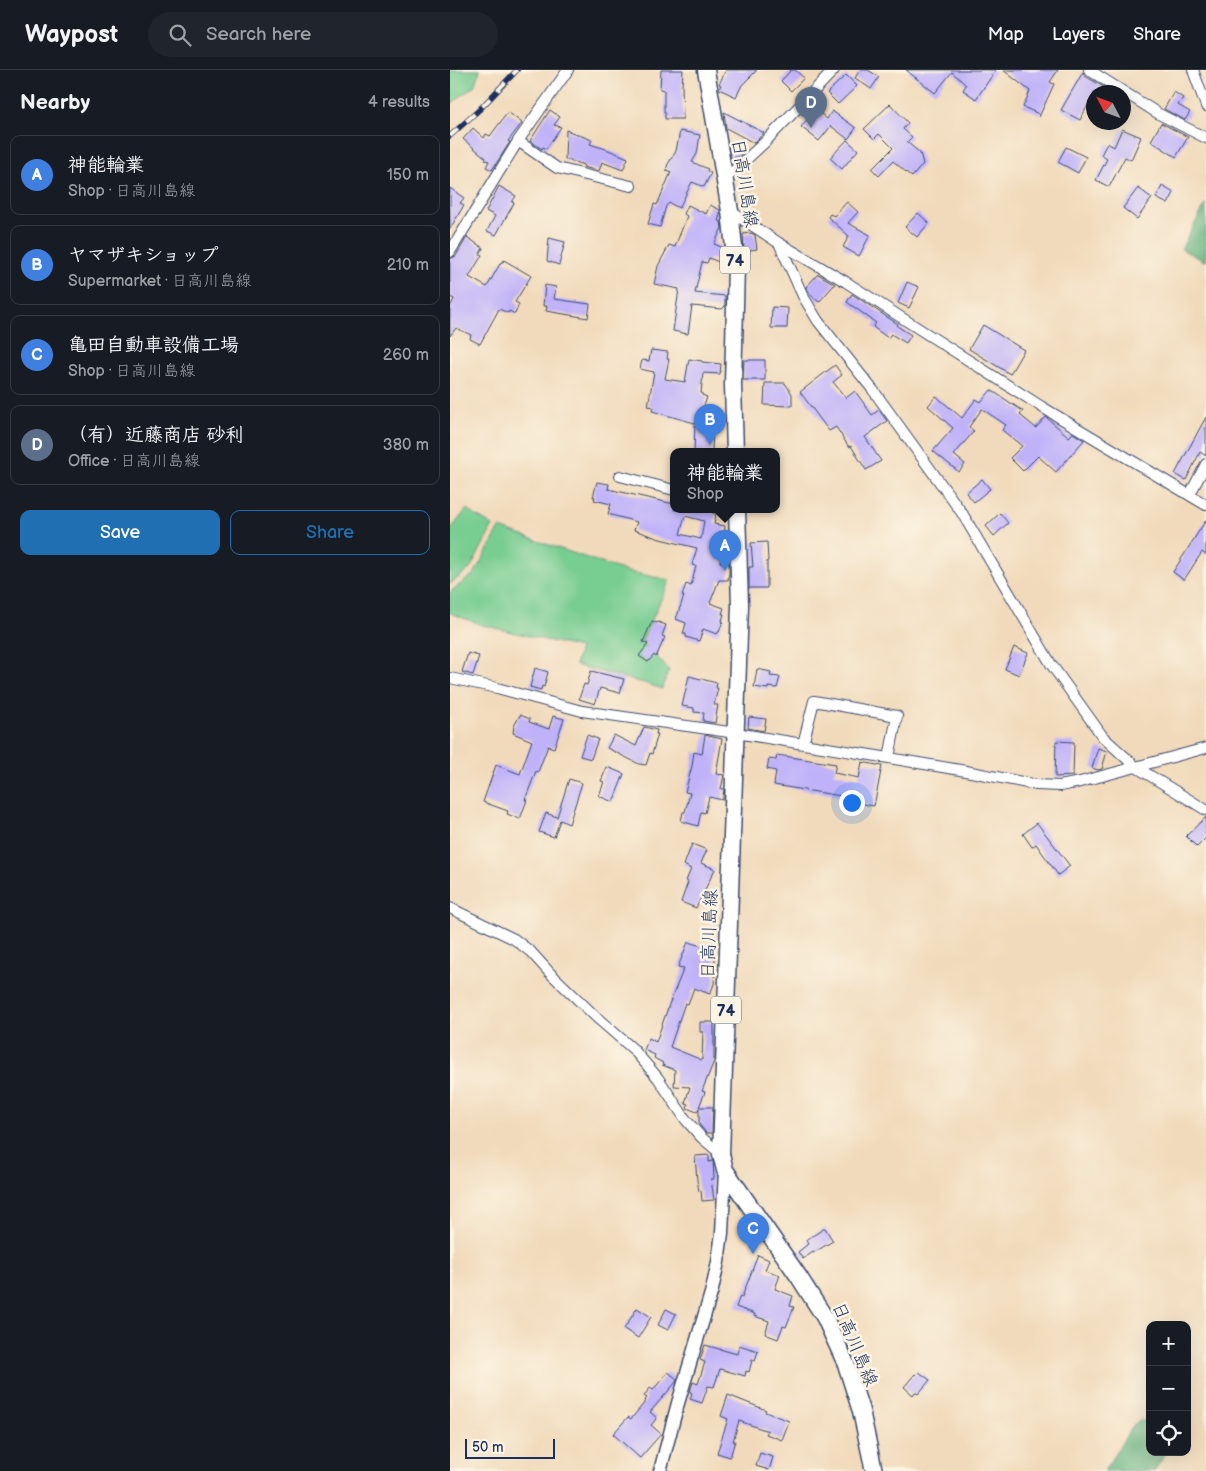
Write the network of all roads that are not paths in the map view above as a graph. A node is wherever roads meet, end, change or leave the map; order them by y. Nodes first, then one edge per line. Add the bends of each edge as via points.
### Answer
1 (568, 70) edge
2 (706, 70) edge
3 (834, 70) edge
4 (1089, 70) edge
5 (1193, 70) edge
6 (1206, 106) edge
7 (1206, 138) edge
8 (518, 141) junction
9 (725, 180) junction
10 (631, 186) dead end
11 (730, 211) junction
12 (779, 243) junction
13 (450, 252) edge
14 (735, 448) edge
15 (1206, 464) edge
16 (620, 476) dead end
17 (670, 489) edge
18 (1190, 494) junction
19 (1206, 505) edge
20 (737, 513) edge
21 (450, 678) edge
22 (736, 733) junction
23 (804, 744) junction
24 (1206, 748) edge
25 (889, 758) junction
26 (1136, 767) junction
27 (1206, 810) edge
28 (450, 908) edge
29 (721, 1154) junction
30 (725, 1170) junction
31 (660, 1471) edge
32 (874, 1471) edge

1 - 8 street
2 - 9 main road, 日高川島線 / 74
3 - 9 street
4 - 7 street via 1159,114
5 - 6 street
8 - 10 street via 557,168
8 - 13 street
9 - 11 main road, 日高川島線 / 74
11 - 12 street
11 - 14 main road, 日高川島線 / 74 via 736,266
12 - 18 street via 1049,411
12 - 26 street via 818,321 873,390 962,513 1051,664 1103,737
15 - 18 street
16 - 17 street
18 - 19 street
20 - 22 main road, 日高川島線 / 74 via 740,605
21 - 22 street via 582,712
22 - 23 street
22 - 29 main road, 日高川島線 / 74
23 - 25 street
23 - 25 street via 814,701 897,716
24 - 26 street
25 - 26 street via 1037,785 1060,786
26 - 27 street
28 - 29 street via 514,939 531,952 596,1017 634,1049 686,1120
29 - 30 main road, 日高川島線 / 74
30 - 31 street via 722,1233 712,1290
30 - 32 main road, 日高川島線 / 74 via 825,1318 846,1364 861,1411

